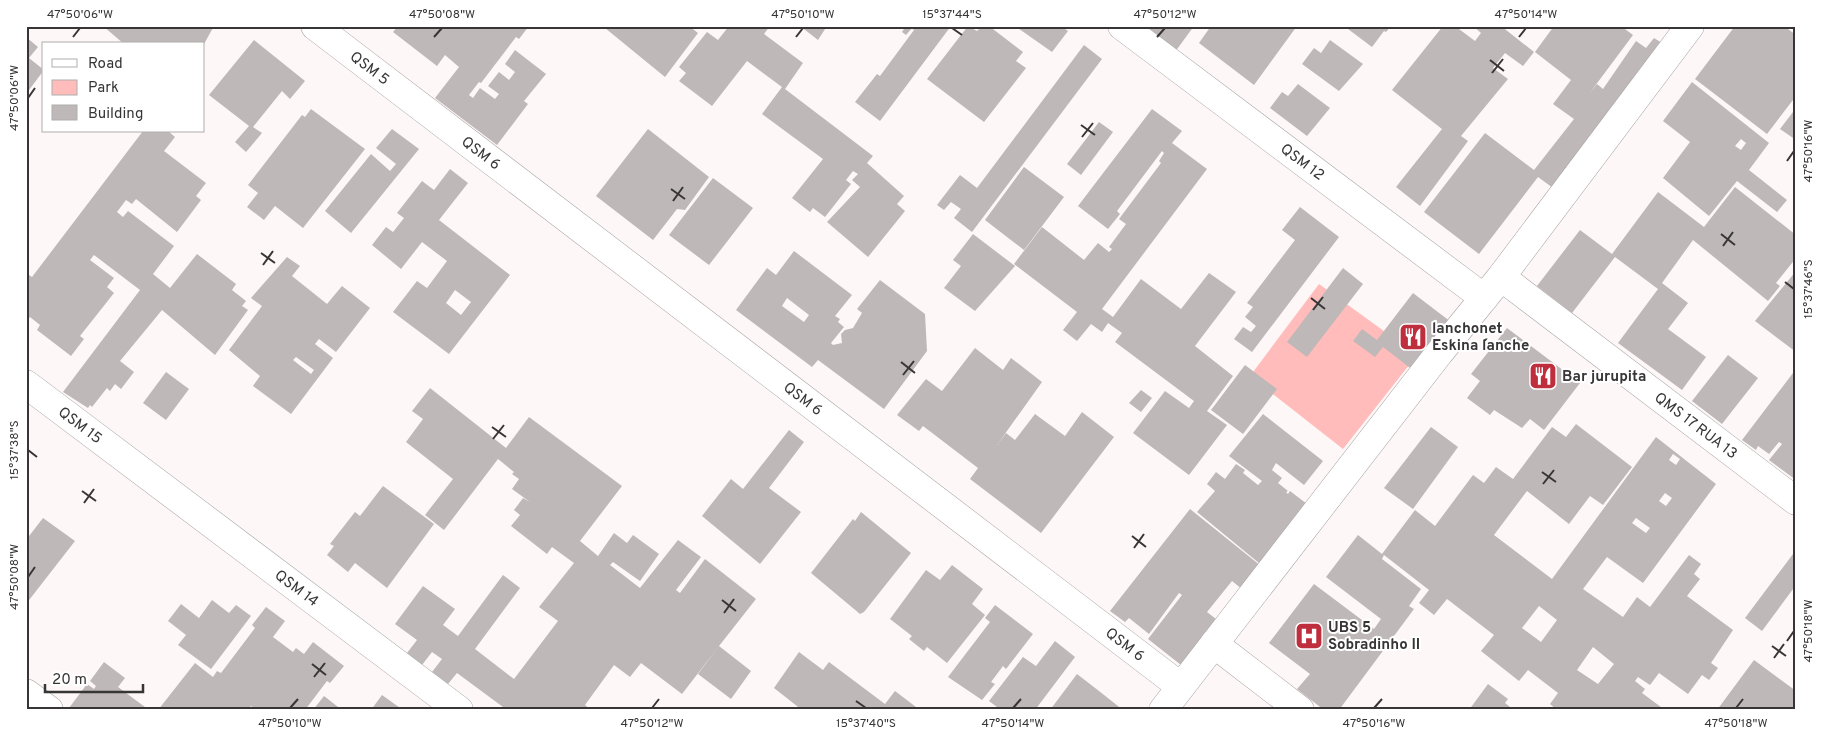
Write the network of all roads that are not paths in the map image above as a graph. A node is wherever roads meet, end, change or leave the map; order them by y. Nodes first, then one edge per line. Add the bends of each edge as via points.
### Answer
1 (315, 26) edge
2 (1122, 26) edge
3 (1690, 26) edge
4 (424, 110) joint
5 (1501, 277) junction
6 (1484, 298) junction
7 (26, 384) edge
8 (134, 465) joint
9 (1796, 501) edge
10 (1214, 644) junction
11 (1180, 686) junction
12 (26, 693) edge
13 (49, 710) edge
14 (459, 710) edge
15 (1163, 710) edge
16 (1300, 710) edge

1 - 4 street, QSM 5
2 - 6 street, QSM 12
3 - 5 street
4 - 11 street, QSM 6
5 - 6 street
5 - 9 street, QMS 17 RUA 13
6 - 10 street
7 - 8 street, QSM 15
8 - 14 street, QSM 14
10 - 11 street
10 - 16 street
11 - 15 street
12 - 13 street

